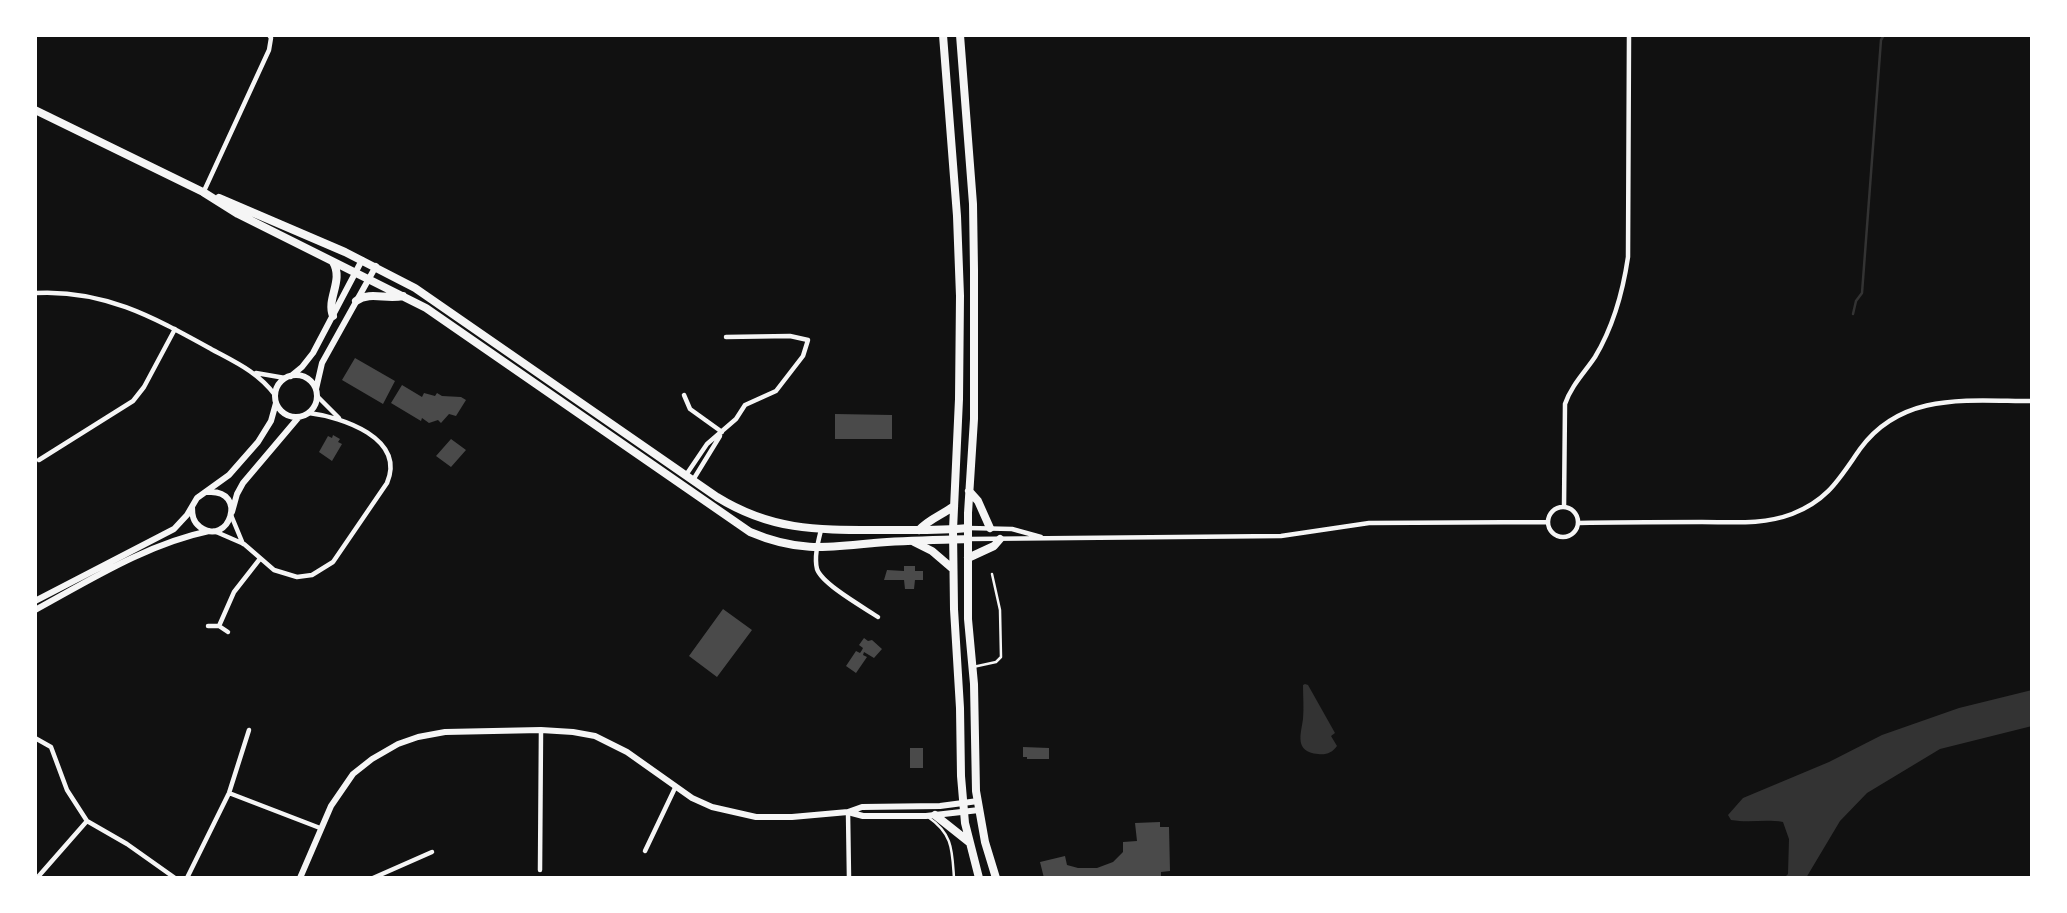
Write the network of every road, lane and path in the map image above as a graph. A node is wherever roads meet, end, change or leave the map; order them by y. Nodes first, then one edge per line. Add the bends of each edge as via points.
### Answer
1 (269, 35) edge
2 (943, 35) edge
3 (960, 35) edge
4 (1629, 35) edge
5 (35, 110) edge
6 (204, 192) junction
7 (362, 260) junction
8 (333, 262) junction
9 (376, 266) junction
10 (356, 273) junction
11 (368, 279) junction
12 (35, 293) edge
13 (403, 296) junction
14 (356, 301) junction
15 (333, 316) junction
16 (175, 329) junction
17 (726, 337) dead end
18 (256, 373) junction
19 (288, 377) junction
20 (317, 393) junction
21 (684, 395) dead end
22 (275, 399) junction
23 (2032, 401) edge
24 (309, 413) junction
25 (300, 417) junction
26 (339, 418) junction
27 (722, 432) junction
28 (40, 460) dead end
29 (690, 478) junction
30 (969, 491) junction
31 (204, 493) junction
32 (192, 506) junction
33 (954, 506) junction
34 (1564, 507) junction
35 (231, 514) junction
36 (1548, 522) junction
37 (1579, 523) junction
38 (968, 528) junction
39 (990, 528) junction
40 (821, 530) junction
41 (919, 530) junction
42 (953, 530) junction
43 (211, 531) junction
44 (1042, 537) junction
45 (953, 539) junction
46 (968, 539) junction
47 (1000, 539) junction
48 (914, 541) junction
49 (244, 544) junction
50 (817, 548) junction
51 (968, 558) junction
52 (259, 560) junction
53 (953, 569) junction
54 (992, 574) dead end
55 (35, 601) edge
56 (35, 610) edge
57 (878, 617) dead end
58 (208, 626) dead end
59 (219, 626) junction
60 (228, 632) dead end
61 (973, 667) junction
62 (249, 730) dead end
63 (541, 730) junction
64 (35, 738) edge
65 (675, 788) junction
66 (229, 793) junction
67 (978, 806) junction
68 (963, 808) junction
69 (848, 812) junction
70 (930, 815) junction
71 (87, 821) junction
72 (320, 828) junction
73 (969, 842) junction
74 (645, 851) dead end
75 (432, 852) dead end
76 (540, 870) dead end
77 (37, 878) edge
78 (175, 878) edge
79 (187, 878) edge
80 (300, 878) edge
81 (373, 878) edge
82 (849, 878) edge
83 (954, 878) edge
84 (979, 878) edge
85 (996, 878) edge

1 - 6 street via 269,50
2 - 33 main road via 960,296
3 - 30 main road via 973,204 975,393
4 - 34 street via 1627,265 1602,344 1565,404
5 - 6 main road
6 - 7 main road
6 - 8 main road
7 - 9 main road
7 - 10 street
8 - 10 main road
8 - 15 main road via 338,275
9 - 11 street
9 - 29 main road via 438,303
10 - 11 main road
10 - 15 street
11 - 13 main road
11 - 14 street
12 - 16 street via 103,300 148,314
13 - 14 main road via 369,296
13 - 50 main road via 440,317 743,528 781,542
14 - 20 street via 322,363
15 - 19 street via 310,358
16 - 18 street
16 - 28 street via 132,401
17 - 27 street via 808,340 803,356 776,391 745,405
18 - 19 street
18 - 22 street
19 - 20 street via 303,376
19 - 22 street via 280,383
20 - 24 street
20 - 26 street
21 - 27 street via 690,409
22 - 25 street via 283,413
22 - 31 street via 271,421 258,442 229,475
23 - 37 street via 1946,401 1897,416 1867,441 1830,491 1784,517 1754,522
24 - 25 street
24 - 26 street
25 - 35 street via 246,479
26 - 52 street via 384,447 391,468 386,485 333,562 322,570 307,576 285,575
27 - 29 street via 707,444
29 - 40 main road via 754,517
30 - 38 main road
30 - 39 main road
31 - 32 street
31 - 35 street via 223,495
32 - 43 street via 195,523
32 - 55 street via 168,534
33 - 41 main road
33 - 42 main road
34 - 36 street via 1551,513
34 - 37 street via 1576,514
35 - 43 street via 223,527
35 - 49 street
36 - 37 street via 1551,532 1560,538 1571,536
36 - 44 street via 1368,523 1281,536
38 - 39 street
38 - 42 main road
38 - 46 main road
39 - 44 street
40 - 41 main road
40 - 50 street
41 - 42 main road
42 - 45 main road
43 - 49 street
43 - 56 street via 166,543
44 - 47 street
45 - 46 main road
45 - 48 main road
45 - 53 main road
46 - 47 street
46 - 51 main road
47 - 51 main road
48 - 50 main road
48 - 53 main road
49 - 52 street
50 - 57 street via 817,571
51 - 61 main road
52 - 59 street via 234,592
53 - 68 main road
54 - 61 lane via 1000,610 1001,657
58 - 59 street
59 - 60 street
61 - 67 main road
62 - 66 street
63 - 65 street via 595,736 640,761
63 - 72 street via 446,732 398,744 353,774
63 - 76 street
64 - 71 street via 51,747 67,790
65 - 69 street via 712,807 756,817
65 - 74 street
66 - 72 street
66 - 79 street
67 - 68 street
67 - 85 main road
68 - 69 street via 862,807
68 - 70 street
68 - 73 main road
69 - 70 street
69 - 82 street
70 - 73 main road
70 - 83 lane via 944,831
71 - 77 street
71 - 78 street
72 - 80 street
73 - 84 main road
75 - 81 street

